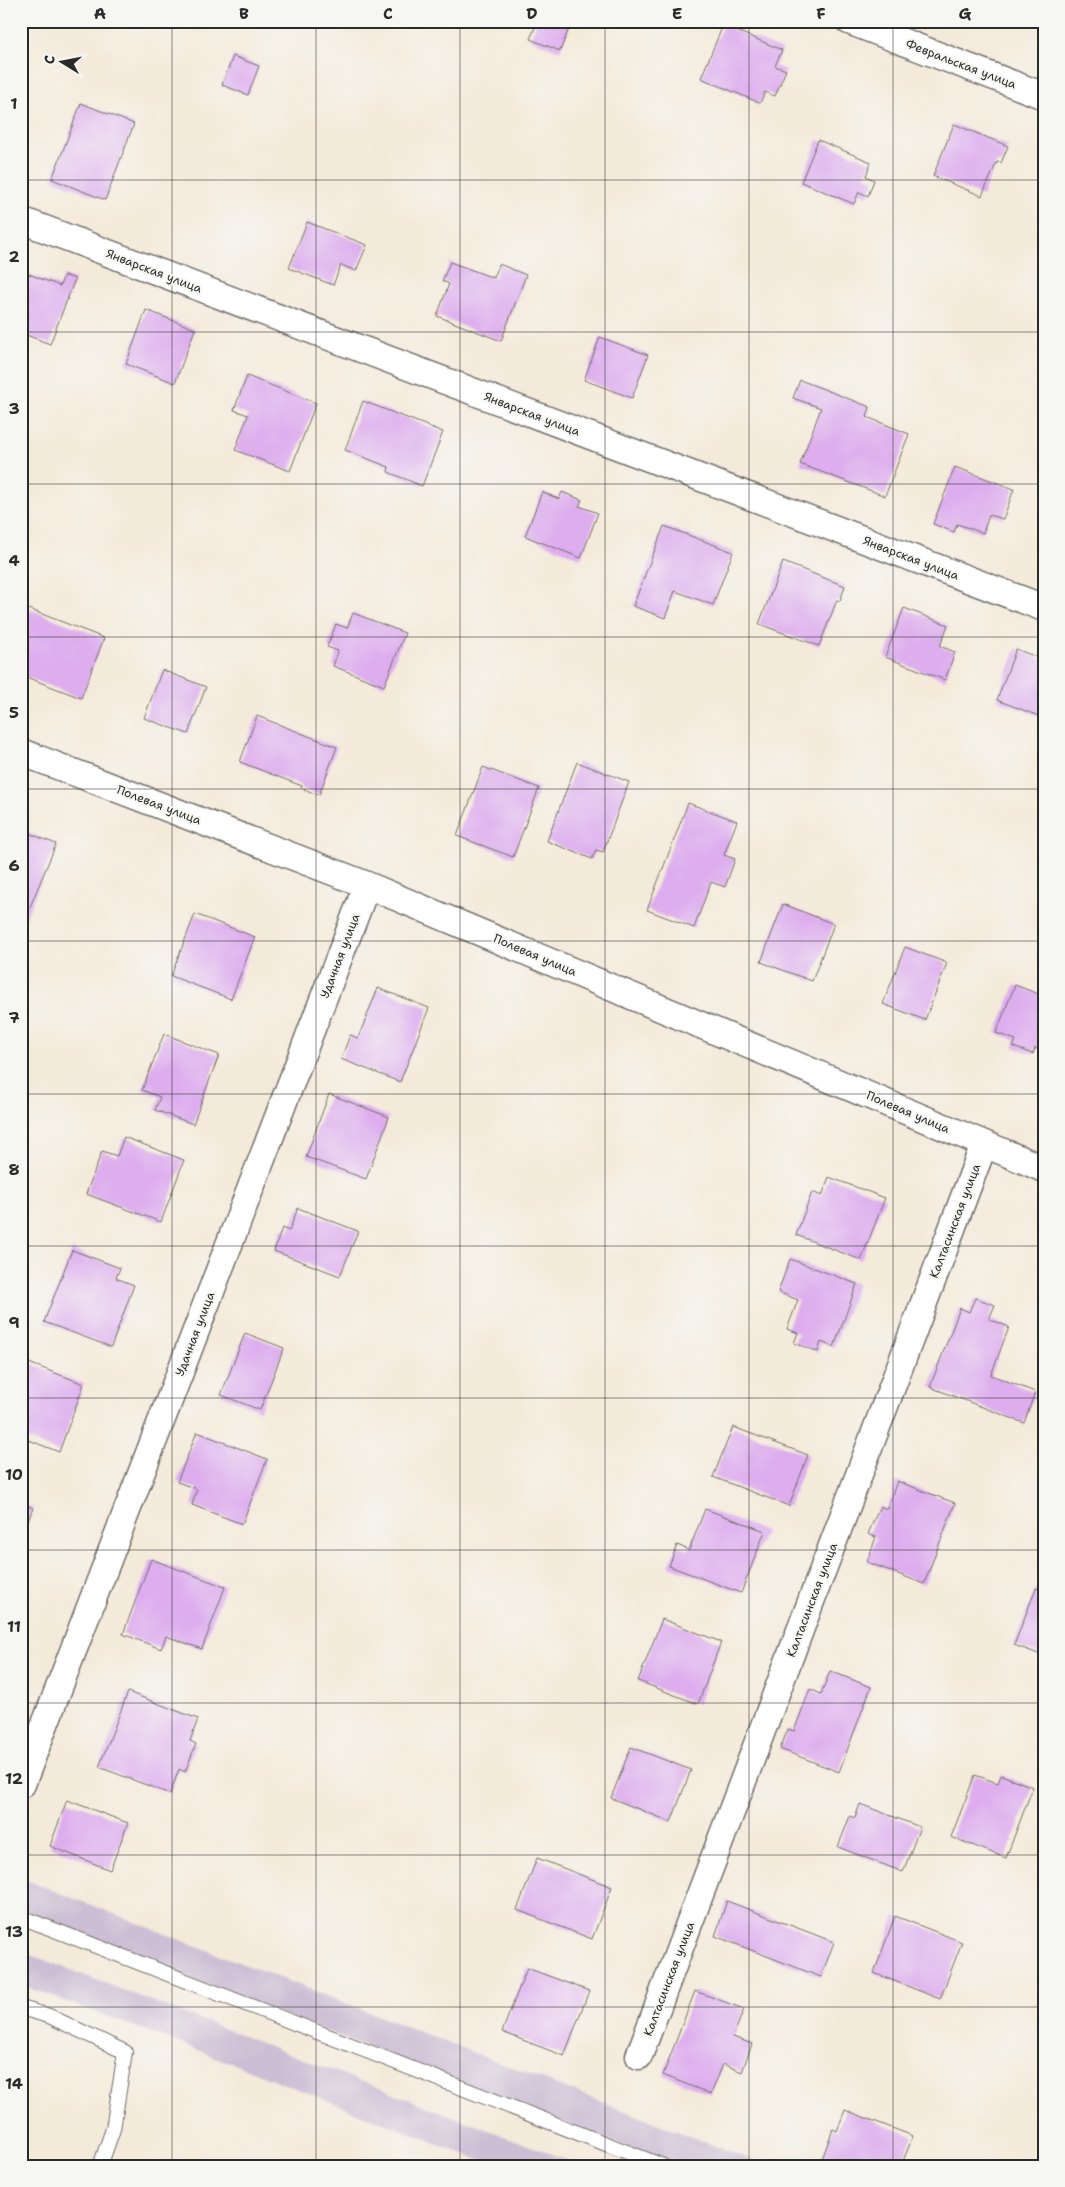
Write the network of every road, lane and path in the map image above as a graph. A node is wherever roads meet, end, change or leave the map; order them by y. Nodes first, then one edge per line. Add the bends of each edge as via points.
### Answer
1 (849, 21) edge
2 (1044, 96) edge
3 (21, 220) edge
4 (1044, 608) edge
5 (21, 752) edge
6 (367, 885) junction
7 (984, 1144) junction
8 (1044, 1169) edge
9 (22, 1784) edge
10 (21, 1917) edge
11 (21, 2008) edge
12 (640, 2056) dead end
13 (100, 2166) edge
14 (663, 2166) edge

1 - 2 street, Февральская улица
3 - 4 street, Январская улица
5 - 6 street, Полевая улица
6 - 7 street, Полевая улица
6 - 9 street, Удачная улица
7 - 8 street, Полевая улица
7 - 12 street, Калтасинская улица
10 - 14 lane
11 - 13 lane via 49,2016 125,2052 113,2129

